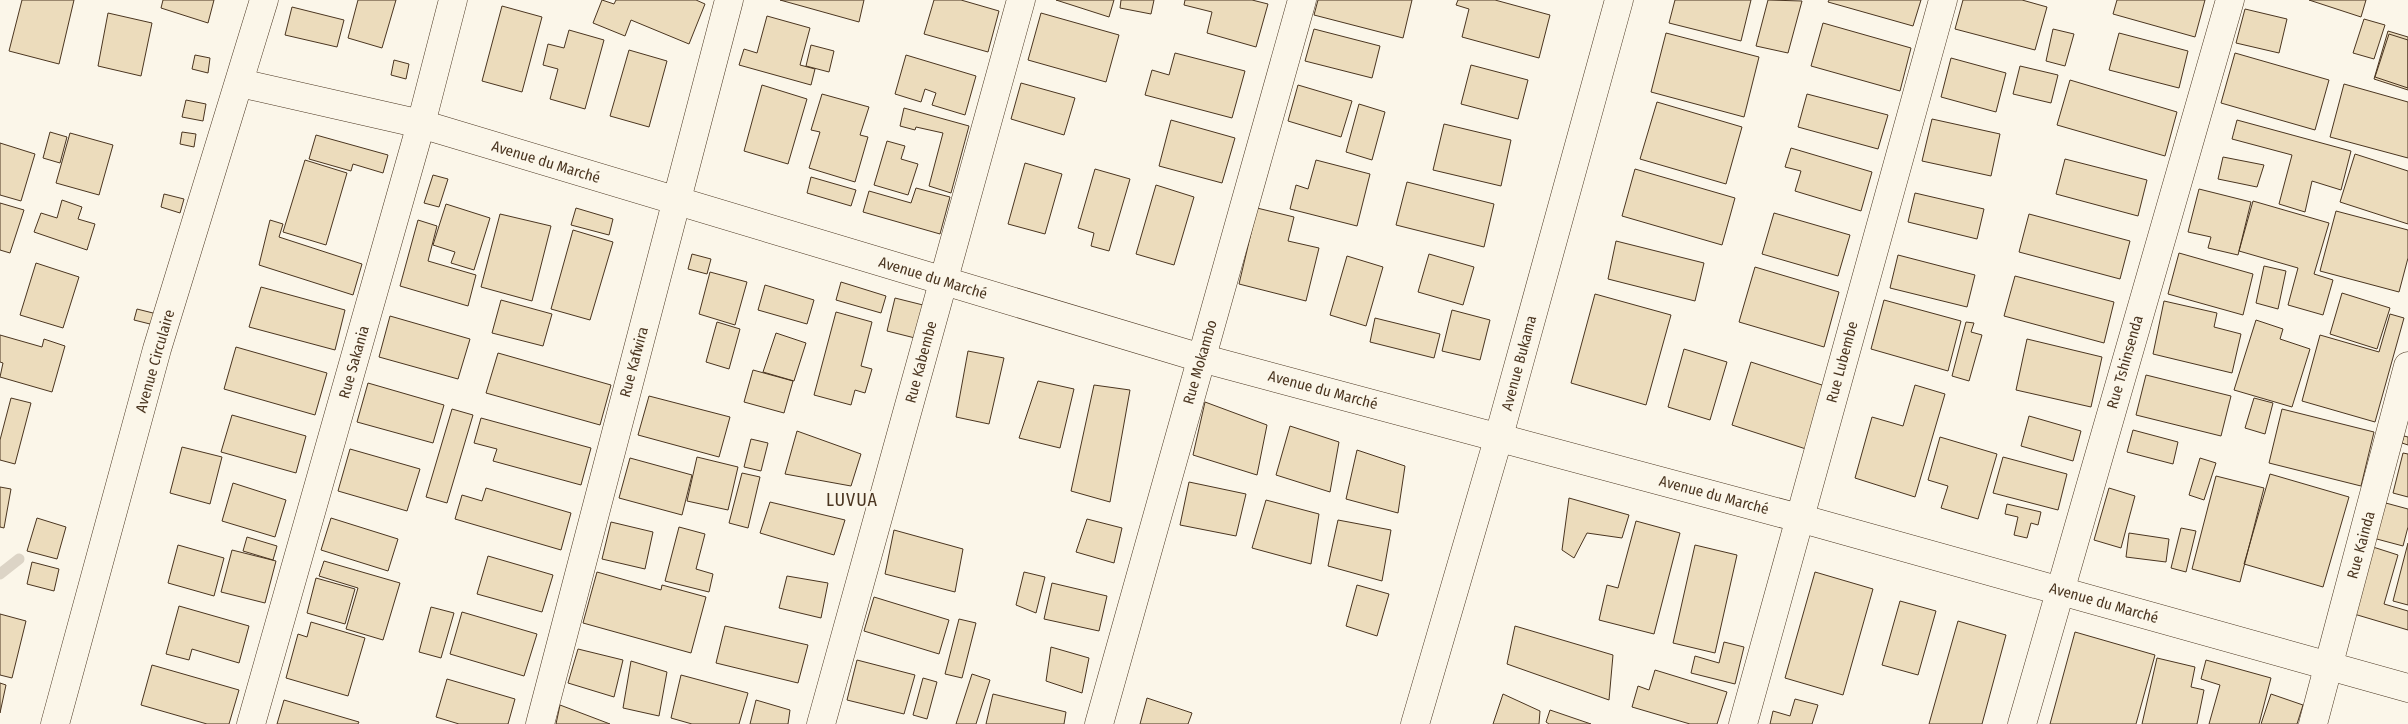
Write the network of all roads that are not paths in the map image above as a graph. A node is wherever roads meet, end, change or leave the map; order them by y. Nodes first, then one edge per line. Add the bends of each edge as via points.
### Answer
1 (264, 0) edge
2 (453, 0) edge
3 (729, 0) edge
4 (1021, 0) edge
5 (1302, 0) edge
6 (1619, 0) edge
7 (1943, 0) edge
8 (2230, 0) edge
9 (240, 84) junction
10 (421, 124) junction
11 (675, 202) junction
12 (943, 281) junction
13 (1201, 358) junction
14 (2408, 366) edge
15 (1499, 436) junction
16 (1799, 518) junction
17 (2060, 590) junction
18 (2329, 666) junction
19 (2408, 688) edge
20 (54, 724) edge
21 (252, 724) edge
22 (540, 724) edge
23 (820, 724) edge
24 (1099, 724) edge
25 (1415, 724) edge
26 (1742, 724) edge
27 (2022, 724) edge
28 (2313, 724) edge

1 - 9 street, Avenue Circulaire
2 - 10 street, Rue Sakania
3 - 11 street, Rue Kafwira
4 - 12 street, Rue Kabembe
5 - 13 street, Rue Mokambo
6 - 15 street, Avenue Bukama
7 - 16 street, Rue Lubembe
8 - 17 street, Rue Tshinsenda
9 - 10 street, Avenue du Marché
9 - 20 street, Avenue Circulaire via 157,349
10 - 11 street, Avenue du Marché
10 - 21 street, Rue Sakania
11 - 12 street, Avenue du Marché
11 - 22 street, Rue Kafwira
12 - 13 street, Avenue du Marché
12 - 23 street, Rue Kabembe
13 - 15 street, Avenue du Marché
13 - 24 street, Rue Mokambo
14 - 18 street, Rue Kainda
15 - 16 street, Avenue du Marché
15 - 25 street, Avenue Bukama
16 - 17 street, Avenue du Marché
16 - 26 street, Rue Lubembe
17 - 18 street, Avenue du Marché
17 - 27 street, Rue Tshinsenda
18 - 19 street, Avenue du Marché
18 - 28 street, Rue Kainda

